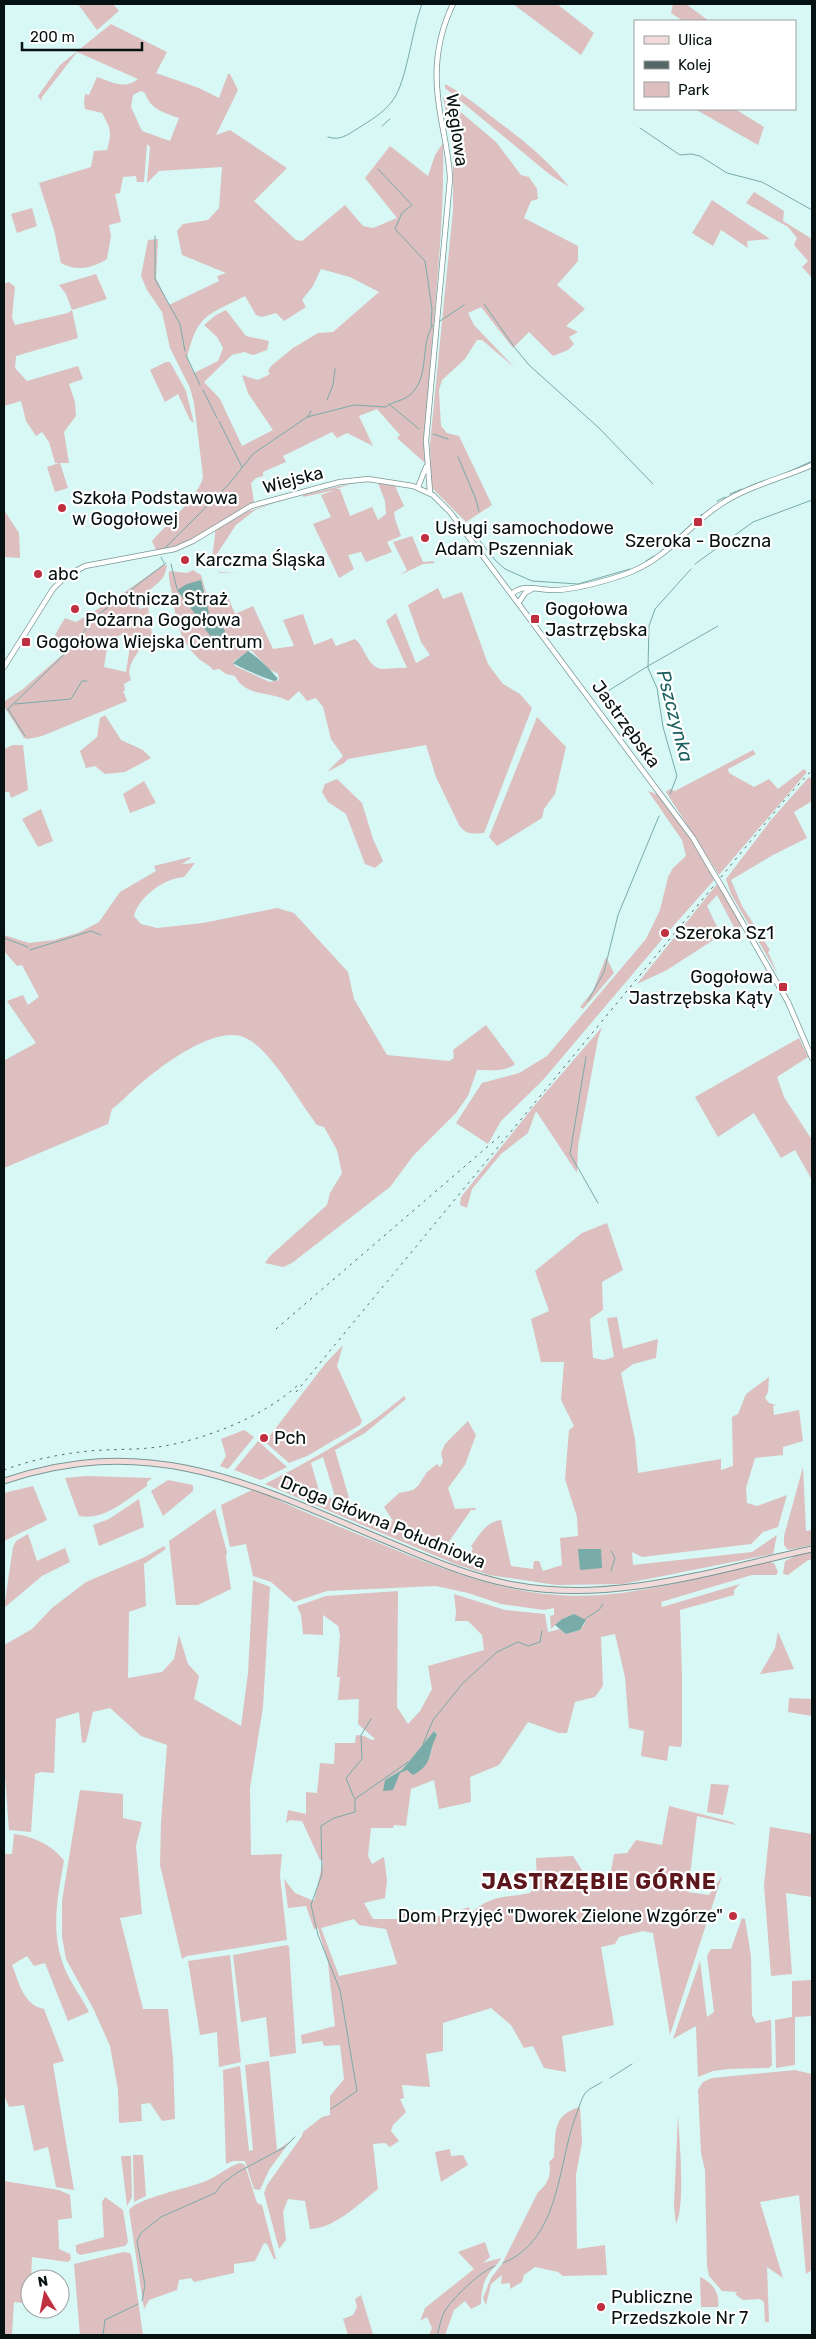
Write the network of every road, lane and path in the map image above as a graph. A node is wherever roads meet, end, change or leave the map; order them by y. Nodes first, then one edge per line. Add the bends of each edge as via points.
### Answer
1 (453, 4) edge
2 (812, 465) edge
3 (427, 466) junction
4 (418, 487) junction
5 (430, 492) junction
6 (533, 588) junction
7 (512, 593) junction
8 (519, 602) junction
9 (4, 667) edge
10 (812, 1058) edge
11 (4, 1481) edge
12 (812, 1549) edge

1 - 3 street, Węglowa via 441,36 437,71 450,169
2 - 6 street via 723,503 644,567 566,589
3 - 4 street
3 - 5 street, Węglowa
4 - 5 street, Wiejska
4 - 9 street, Wiejska via 373,479 340,482 251,506 175,549 85,566 53,589
5 - 7 street, Wiejska via 450,512
6 - 7 street via 525,587
6 - 8 street
7 - 8 street, Jastrzębska
8 - 10 street, Jastrzębska, bridge via 693,838 785,996
11 - 12 main road, Droga Główna Południowa via 61,1466 112,1461 166,1464 215,1473 452,1568 494,1581 542,1589 592,1590 655,1583

